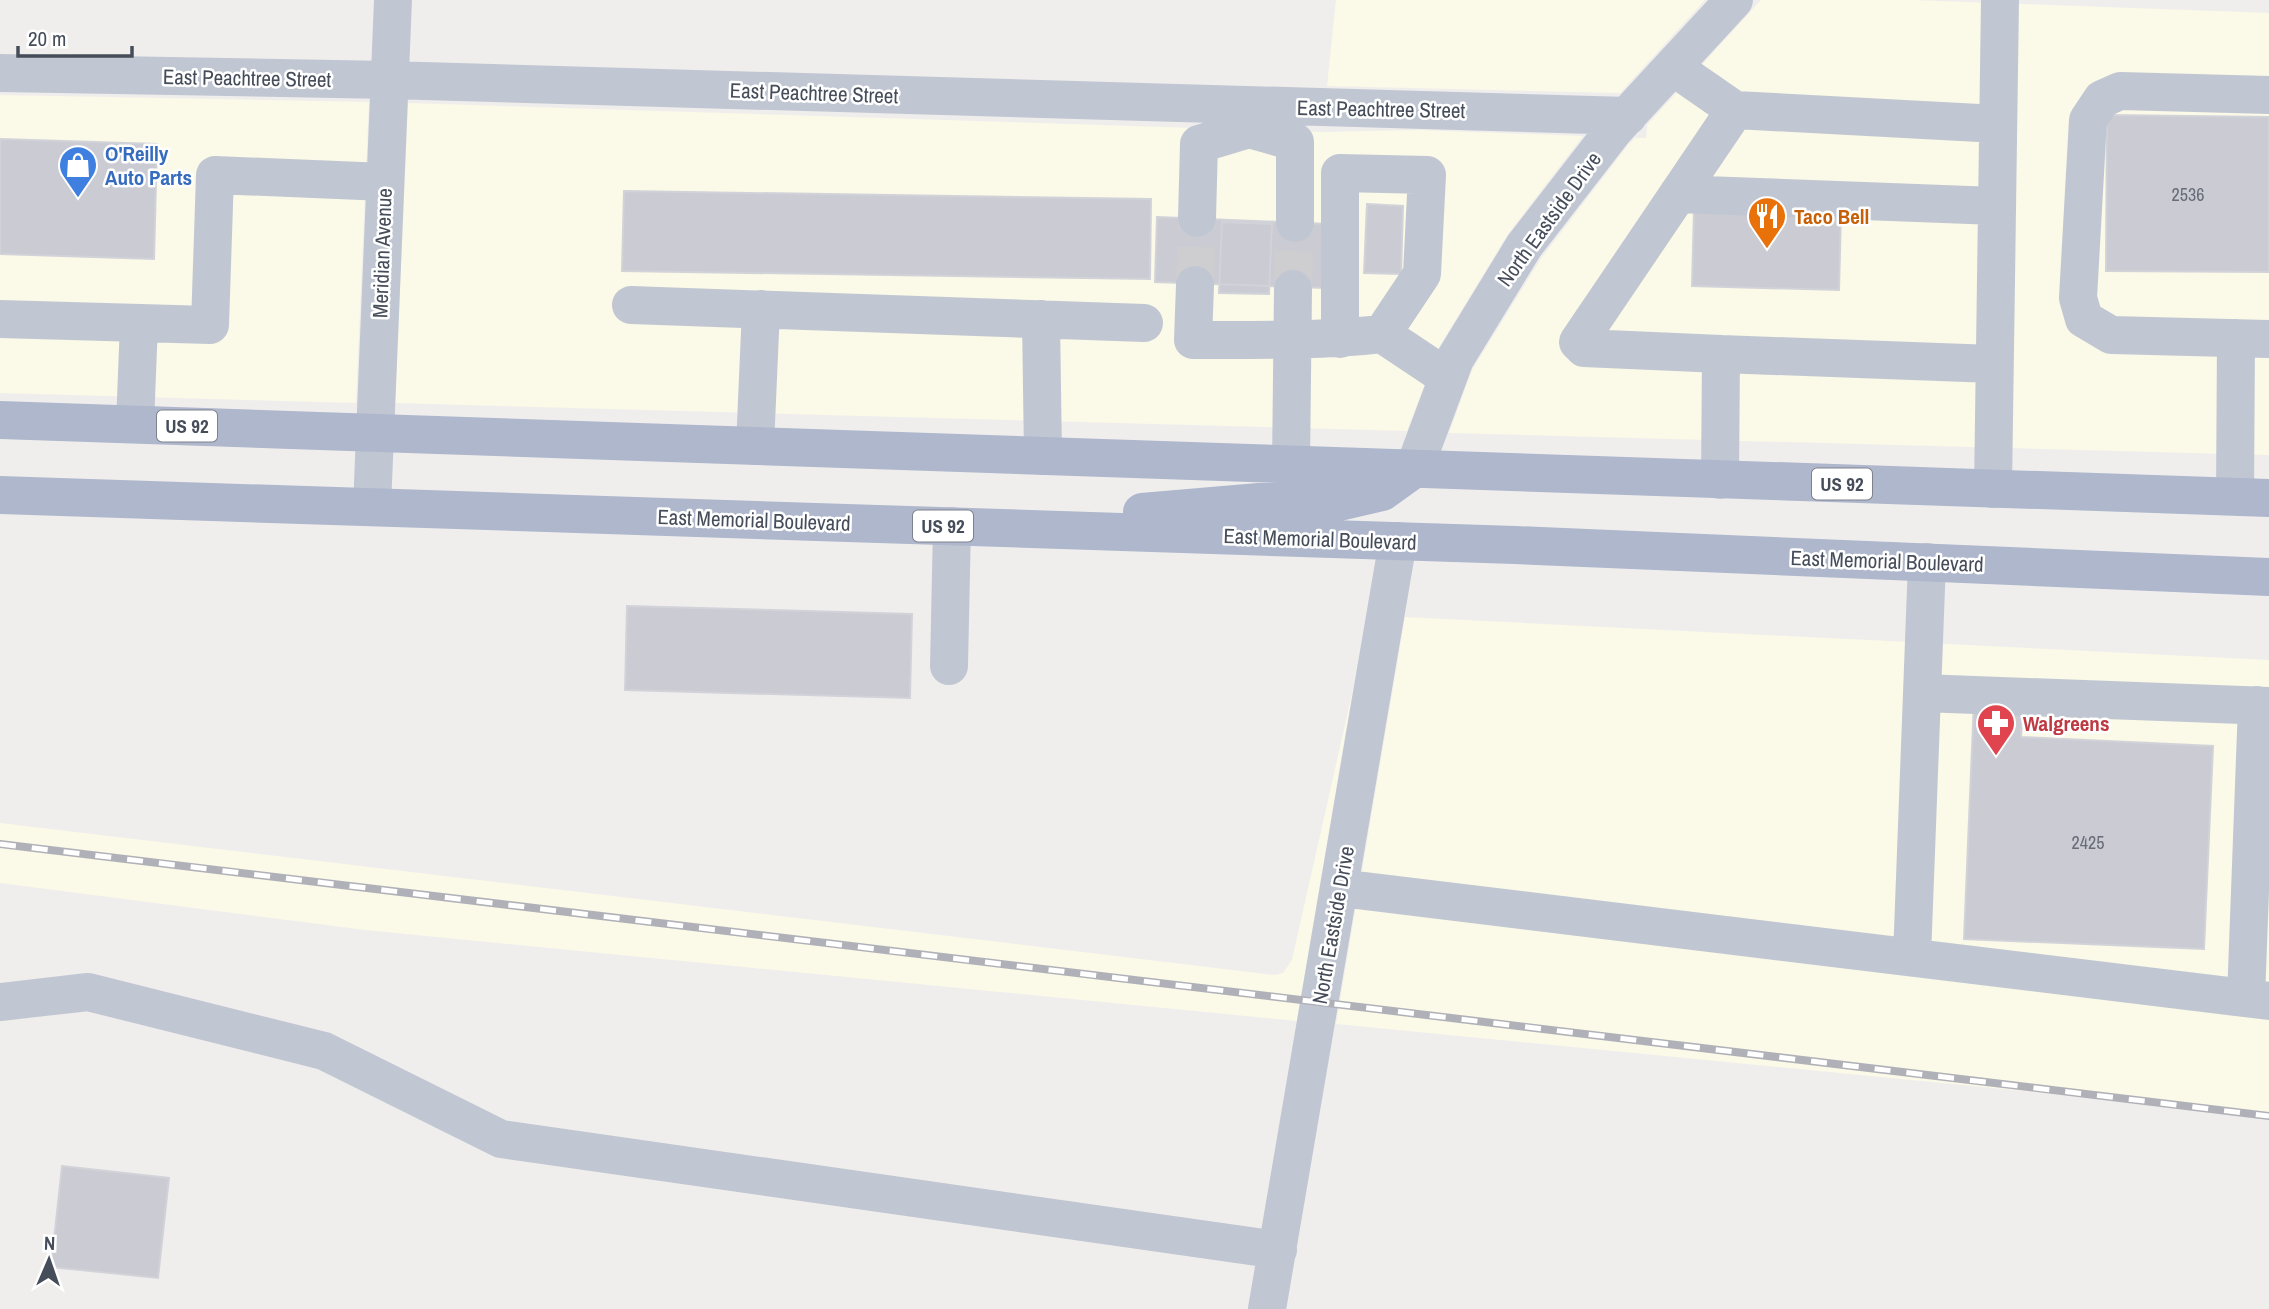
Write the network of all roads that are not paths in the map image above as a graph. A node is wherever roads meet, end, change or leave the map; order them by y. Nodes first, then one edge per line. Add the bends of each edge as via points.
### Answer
1 (393, 0) edge
2 (1734, 0) edge
3 (2000, 0) edge
4 (1673, 67) junction
5 (0, 73) edge
6 (389, 80) junction
7 (2269, 95) edge
8 (1735, 110) junction
9 (1628, 116) junction
10 (1249, 118) junction
11 (1998, 124) junction
12 (385, 182) junction
13 (1678, 194) junction
14 (1996, 206) junction
15 (1197, 218) tunnel mouth
16 (1295, 223) tunnel mouth
17 (1195, 285) tunnel mouth
18 (1293, 289) tunnel mouth
19 (631, 305) dead end
20 (761, 309) junction
21 (0, 319) edge
22 (1041, 319) junction
23 (139, 323) junction
24 (1144, 323) dead end
25 (1382, 334) junction
26 (1340, 339) junction
27 (2253, 339) edge
28 (1293, 341) junction
29 (1721, 354) junction
30 (1993, 364) junction
31 (1448, 378) junction
32 (0, 420) edge
33 (135, 424) junction
34 (375, 432) junction
35 (755, 446) junction
36 (1042, 456) junction
37 (1291, 465) junction
38 (1414, 469) junction
39 (1720, 480) junction
40 (1993, 489) junction
41 (0, 495) edge
42 (2252, 497) edge
43 (372, 507) junction
44 (961, 527) junction
45 (1398, 541) junction
46 (1927, 562) junction
47 (2269, 577) edge
48 (949, 666) dead end
49 (1922, 693) junction
50 (2263, 705) edge
51 (1340, 888) junction
52 (1912, 957) junction
53 (2257, 999) edge
54 (0, 1002) edge
55 (1278, 1250) junction
56 (1267, 1309) edge

1 - 6 street, Meridian Avenue
2 - 4 street, North Eastside Drive
3 - 11 street
4 - 8 street
4 - 9 street, North Eastside Drive
5 - 6 street, East Peachtree Street
6 - 10 street, East Peachtree Street
6 - 12 street, Meridian Avenue
7 - 27 street via 2120,91 2102,99 2088,120 2078,298 2084,319 2111,335
8 - 11 street
8 - 13 street
9 - 10 street, East Peachtree Street via 1420,108
9 - 31 street, North Eastside Drive via 1524,246
10 - 15 street via 1199,145
10 - 16 street via 1295,142
11 - 14 street
12 - 23 street via 215,175 210,325
12 - 34 street, Meridian Avenue
13 - 14 street
13 - 29 street via 1578,342 1584,348
14 - 30 street
17 - 28 street via 1193,340
18 - 28 street
19 - 20 street
20 - 22 street
20 - 35 street
21 - 23 street
22 - 24 street
22 - 36 street
23 - 33 street
25 - 26 street
25 - 26 street via 1422,274 1427,175 1340,173
25 - 31 street
26 - 28 street
27 - 42 street
28 - 37 street
29 - 30 street
29 - 39 street
30 - 40 street
31 - 38 street, North Eastside Drive
32 - 33 main road, US 92
33 - 34 main road, US 92
34 - 35 main road, US 92
34 - 43 street, Meridian Avenue
35 - 36 main road, US 92
36 - 37 main road, US 92
37 - 38 main road, US 92
38 - 39 main road, US 92
38 - 44 main road via 1382,492 1339,502 1259,502
39 - 40 main road, US 92
40 - 42 main road, US 92
41 - 43 main road, US 92
43 - 44 main road, East Memorial Boulevard / US 92
44 - 45 main road, East Memorial Boulevard / US 92
44 - 48 street
45 - 46 main road, East Memorial Boulevard / US 92
45 - 51 street, North Eastside Drive
46 - 47 main road, East Memorial Boulevard / US 92
46 - 49 street
49 - 50 street
49 - 52 street
50 - 53 street
51 - 52 street
51 - 55 street, North Eastside Drive
52 - 53 street
54 - 55 street via 88,992 324,1051 501,1139
55 - 56 street, North Eastside Drive

